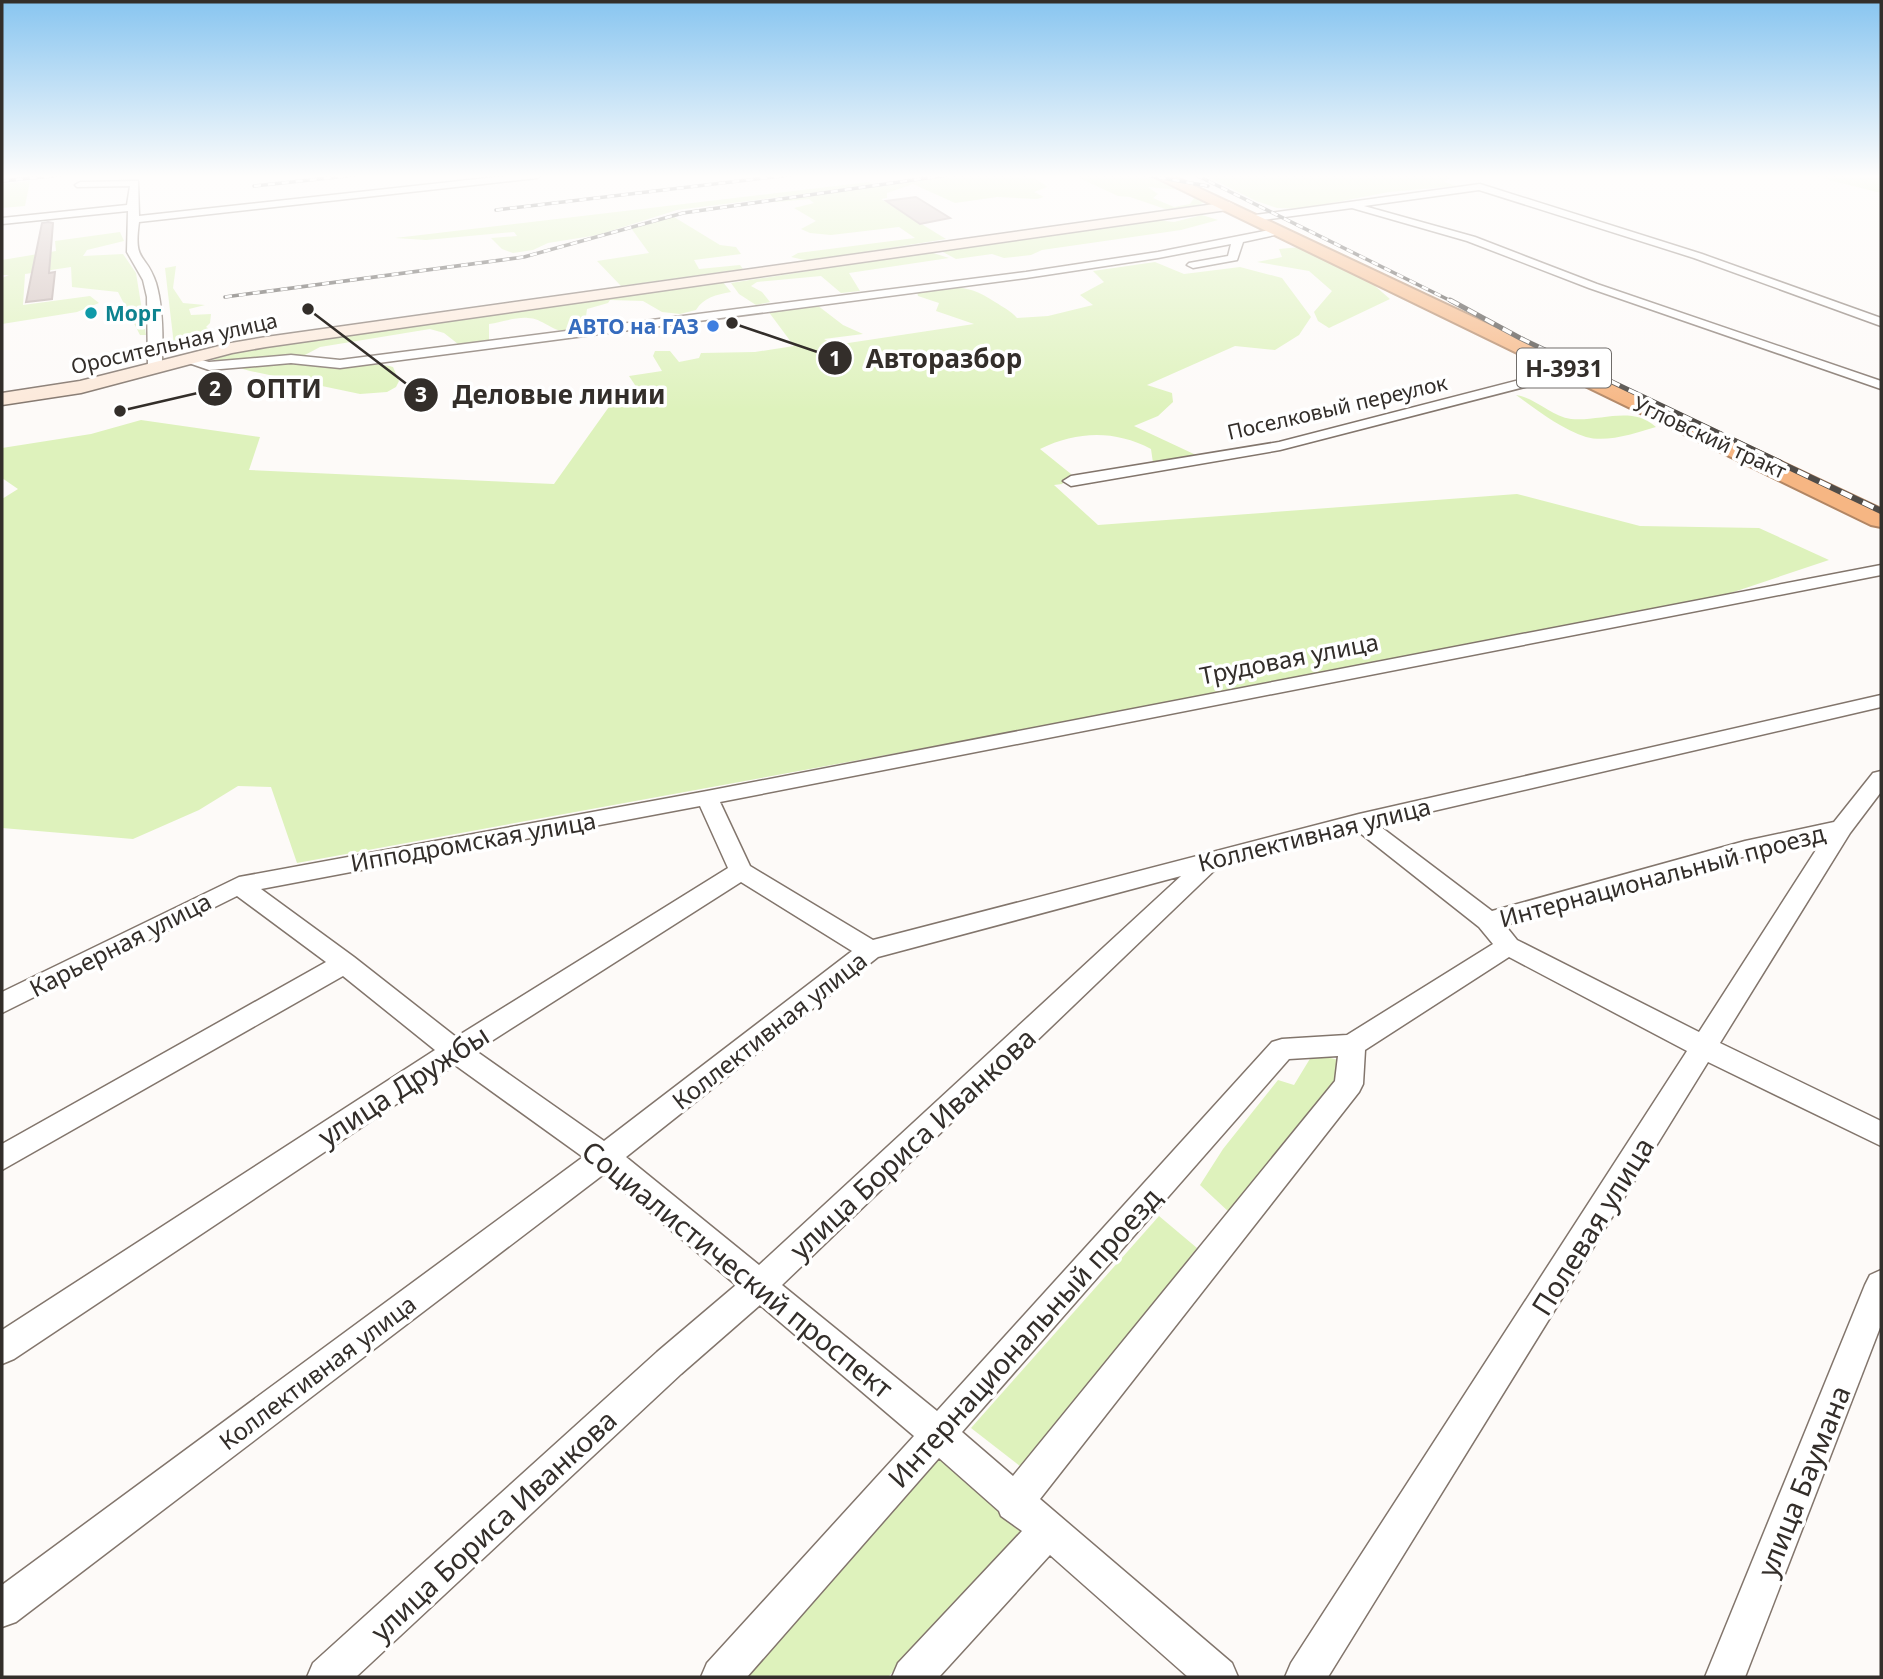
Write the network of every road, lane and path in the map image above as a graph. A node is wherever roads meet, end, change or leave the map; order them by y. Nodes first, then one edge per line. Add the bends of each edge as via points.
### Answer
1 (134, 253) edge
2 (930, 253) edge
3 (1166, 253) edge
4 (1234, 253) edge
5 (1328, 253) edge
6 (1508, 253) edge
7 (1687, 253) edge
8 (1193, 265) dead end
9 (1881, 322) edge
10 (187, 360) junction
11 (156, 368) junction
12 (1570, 371) junction
13 (1881, 385) edge
14 (2, 399) edge
15 (1071, 481) dead end
16 (1881, 519) edge
17 (1881, 570) edge
18 (1880, 703) edge
19 (1881, 778) edge
20 (707, 798) junction
21 (1359, 821) junction
22 (1842, 828) junction
23 (1213, 858) junction
24 (741, 871) junction
25 (239, 885) junction
26 (1488, 920) junction
27 (1508, 946) junction
28 (870, 950) junction
29 (345, 963) junction
30 (2, 1003) edge
31 (1352, 1045) junction
32 (1705, 1048) junction
33 (455, 1051) junction
34 (1881, 1134) edge
35 (2, 1157) edge
36 (605, 1157) junction
37 (1881, 1285) edge
38 (759, 1286) junction
39 (2, 1348) edge
40 (937, 1433) junction
41 (1014, 1503) junction
42 (1047, 1531) junction
43 (2, 1608) edge
44 (327, 1677) edge
45 (721, 1677) edge
46 (912, 1677) edge
47 (1218, 1677) edge
48 (1306, 1677) edge
49 (1725, 1677) edge

1 - 11 street via 149,279
2 - 10 main road, Оросительная улица via 304,336
3 - 10 street via 340,364 291,359 209,366
4 - 8 street via 1233,258
5 - 12 highway, Угловский тракт / Н-3931
6 - 13 street
7 - 9 street
10 - 11 main road, Оросительная улица
11 - 14 main road, Оросительная улица via 81,387
12 - 15 street, Поселковый переулок via 1280,446
12 - 16 highway, Угловский тракт / Н-3931
17 - 20 street, Трудовая улица
18 - 21 street, Коллективная улица
19 - 22 street, Полевая улица
20 - 24 street
20 - 25 street, Ипподромская улица
21 - 23 street, Коллективная улица
21 - 26 street
22 - 26 street, Интернациональный проезд via 1745,849
22 - 32 street, Полевая улица
23 - 28 street, Коллективная улица
23 - 38 street, улица Бориса Иванкова
24 - 28 street
24 - 33 street, улица Дружбы
25 - 29 street, Социалистический проспект
25 - 30 street, Карьерная улица
26 - 27 street, Интернациональный проезд
27 - 31 street, Интернациональный проезд
27 - 32 street
28 - 36 street, Коллективная улица
29 - 33 street, Социалистический проспект
29 - 35 street
31 - 40 street, Интернациональный проезд via 1282,1049
31 - 41 street via 1349,1084
32 - 34 street
32 - 48 street, Полевая улица
33 - 36 street, Социалистический проспект
33 - 39 street, улица Дружбы
36 - 38 street, Социалистический проспект
36 - 43 street, Коллективная улица
37 - 49 street, улица Баумана
38 - 40 street, Социалистический проспект
38 - 44 street, улица Бориса Иванкова
40 - 41 street, Социалистический проспект
40 - 45 street, Интернациональный проезд
41 - 42 street, Социалистический проспект
42 - 46 street
42 - 47 street, Социалистический проспект

